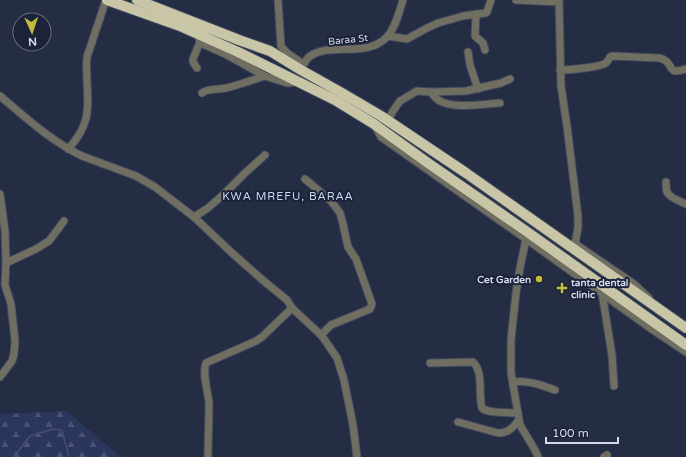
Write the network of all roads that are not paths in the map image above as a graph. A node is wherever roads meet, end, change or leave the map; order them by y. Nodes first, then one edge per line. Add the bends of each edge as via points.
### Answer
1 (107, 0) edge
2 (137, 0) edge
3 (278, 0) edge
4 (403, 0) edge
5 (491, 0) edge
6 (516, 0) edge
7 (559, 1) edge
8 (476, 14) junction
9 (388, 36) junction
10 (199, 38) junction
11 (485, 50) dead end
12 (468, 52) dead end
13 (302, 67) junction
14 (197, 68) dead end
15 (686, 69) edge
16 (560, 70) junction
17 (265, 76) junction
18 (510, 79) dead end
19 (298, 82) junction
20 (478, 89) junction
21 (431, 92) junction
22 (202, 93) dead end
23 (0, 96) edge
24 (500, 102) dead end
25 (388, 120) junction
26 (374, 124) junction
27 (68, 149) junction
28 (436, 153) junction
29 (265, 155) dead end
30 (428, 163) junction
31 (466, 173) junction
32 (305, 179) dead end
33 (666, 182) dead end
34 (457, 183) junction
35 (0, 194) edge
36 (686, 204) edge
37 (194, 217) junction
38 (64, 221) dead end
39 (526, 239) junction
40 (575, 244) junction
41 (6, 263) junction
42 (602, 293) junction
43 (656, 306) junction
44 (292, 308) junction
45 (686, 328) edge
46 (321, 335) junction
47 (686, 344) edge
48 (686, 352) edge
49 (430, 363) dead end
50 (0, 377) edge
51 (513, 382) junction
52 (614, 386) dead end
53 (555, 390) dead end
54 (518, 412) junction
55 (519, 420) junction
56 (458, 422) dead end
57 (208, 457) edge
58 (357, 457) edge
59 (536, 457) edge

1 - 10 highway via 180,26
1 - 27 street via 87,57 86,121
2 - 13 highway via 270,51
3 - 13 street via 281,46
4 - 9 street
5 - 8 street via 486,13
6 - 7 street
7 - 16 street
8 - 9 street via 449,19 407,39
8 - 11 street via 475,34 483,43
9 - 13 street, Baraa St via 374,46 361,49 318,52 308,58
10 - 14 street via 193,59
10 - 17 street via 205,45
10 - 19 highway via 238,52
12 - 20 street
13 - 25 highway
15 - 16 street via 674,71 667,61 659,58 612,56 602,65
16 - 40 street via 578,216
17 - 19 street via 287,83
17 - 22 street
18 - 20 street
19 - 26 highway via 335,100
20 - 21 street
21 - 24 street via 439,101 455,105
21 - 25 street via 417,91 400,101
23 - 27 street
25 - 28 highway
26 - 30 highway
26 - 39 street via 381,137
27 - 37 street via 144,180
28 - 30 highway
28 - 31 highway
29 - 37 street via 208,208
30 - 34 highway
31 - 34 highway
31 - 40 street via 484,180
31 - 43 highway
32 - 46 street via 340,213 348,247 356,259 372,304 370,309 331,325
33 - 36 street via 668,195
34 - 47 highway
35 - 41 street
37 - 44 street via 259,278 287,300
38 - 41 street via 49,241
39 - 42 street
39 - 51 street via 511,340
40 - 43 street via 634,284
41 - 50 street via 5,285 11,304 15,341 12,361
42 - 48 street
42 - 52 street
43 - 45 highway
44 - 46 street
44 - 57 street via 256,341 206,363 204,370 209,403
46 - 58 street via 337,358 344,380
49 - 54 street via 474,362 480,376 482,408
51 - 53 street via 523,381
51 - 54 street
54 - 55 street
55 - 56 street via 503,433
55 - 59 street

